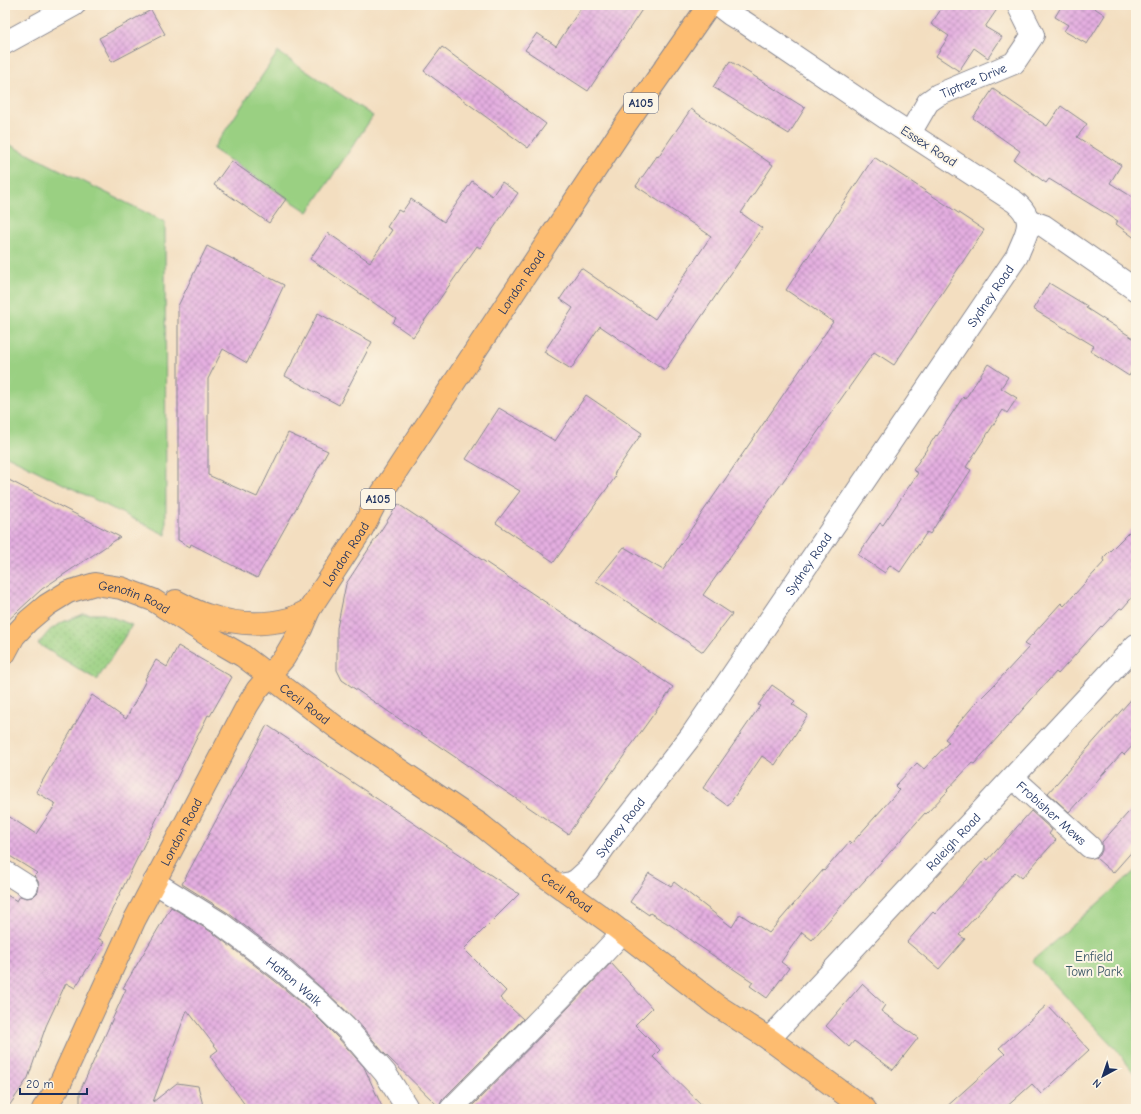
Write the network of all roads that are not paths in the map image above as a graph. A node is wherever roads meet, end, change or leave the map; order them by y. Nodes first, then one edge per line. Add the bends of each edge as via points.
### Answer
1 (74, 5) edge
2 (709, 5) edge
3 (719, 5) edge
4 (1018, 5) edge
5 (5, 43) edge
6 (910, 134) junction
7 (1028, 220) junction
8 (1136, 290) edge
9 (153, 600) junction
10 (309, 610) junction
11 (1136, 645) edge
12 (5, 653) edge
13 (270, 675) junction
14 (1013, 778) junction
15 (1090, 846) dead end
16 (5, 872) edge
17 (154, 882) junction
18 (27, 886) dead end
19 (559, 886) junction
20 (623, 932) junction
21 (769, 1039) junction
22 (43, 1109) edge
23 (407, 1109) edge
24 (452, 1109) edge
25 (865, 1109) edge

1 - 5 street
2 - 10 main road, London Road / A105 via 622,128 514,291
3 - 6 street, Essex Road
4 - 6 street, Tiptree Drive via 1033,34 1014,62 938,95 928,102
6 - 7 street, Essex Road via 1015,202
7 - 8 street via 1044,226
7 - 19 street, Sydney Road via 1027,232 1017,256 698,726 588,870 577,880
9 - 10 main road via 174,600 206,615 227,621 257,624 291,618
9 - 12 main road, Genotin Road via 121,588 95,584 68,592 28,621 14,636
9 - 13 main road, Genotin Road
10 - 13 main road, London Road / A105 via 294,642
11 - 14 street, Raleigh Road
13 - 17 main road, London Road via 247,706
13 - 19 main road, Cecil Road via 336,727 481,825
14 - 15 street, Frobisher Mews
14 - 21 street, Raleigh Road
16 - 18 street
17 - 22 main road, London Road via 134,920 58,1088
17 - 23 street, Hatton Walk via 220,923 318,1001 348,1030 385,1073
19 - 20 main road, Cecil Road
20 - 21 main road, Cecil Road via 716,1006
20 - 24 street
21 - 25 main road, Cecil Road

